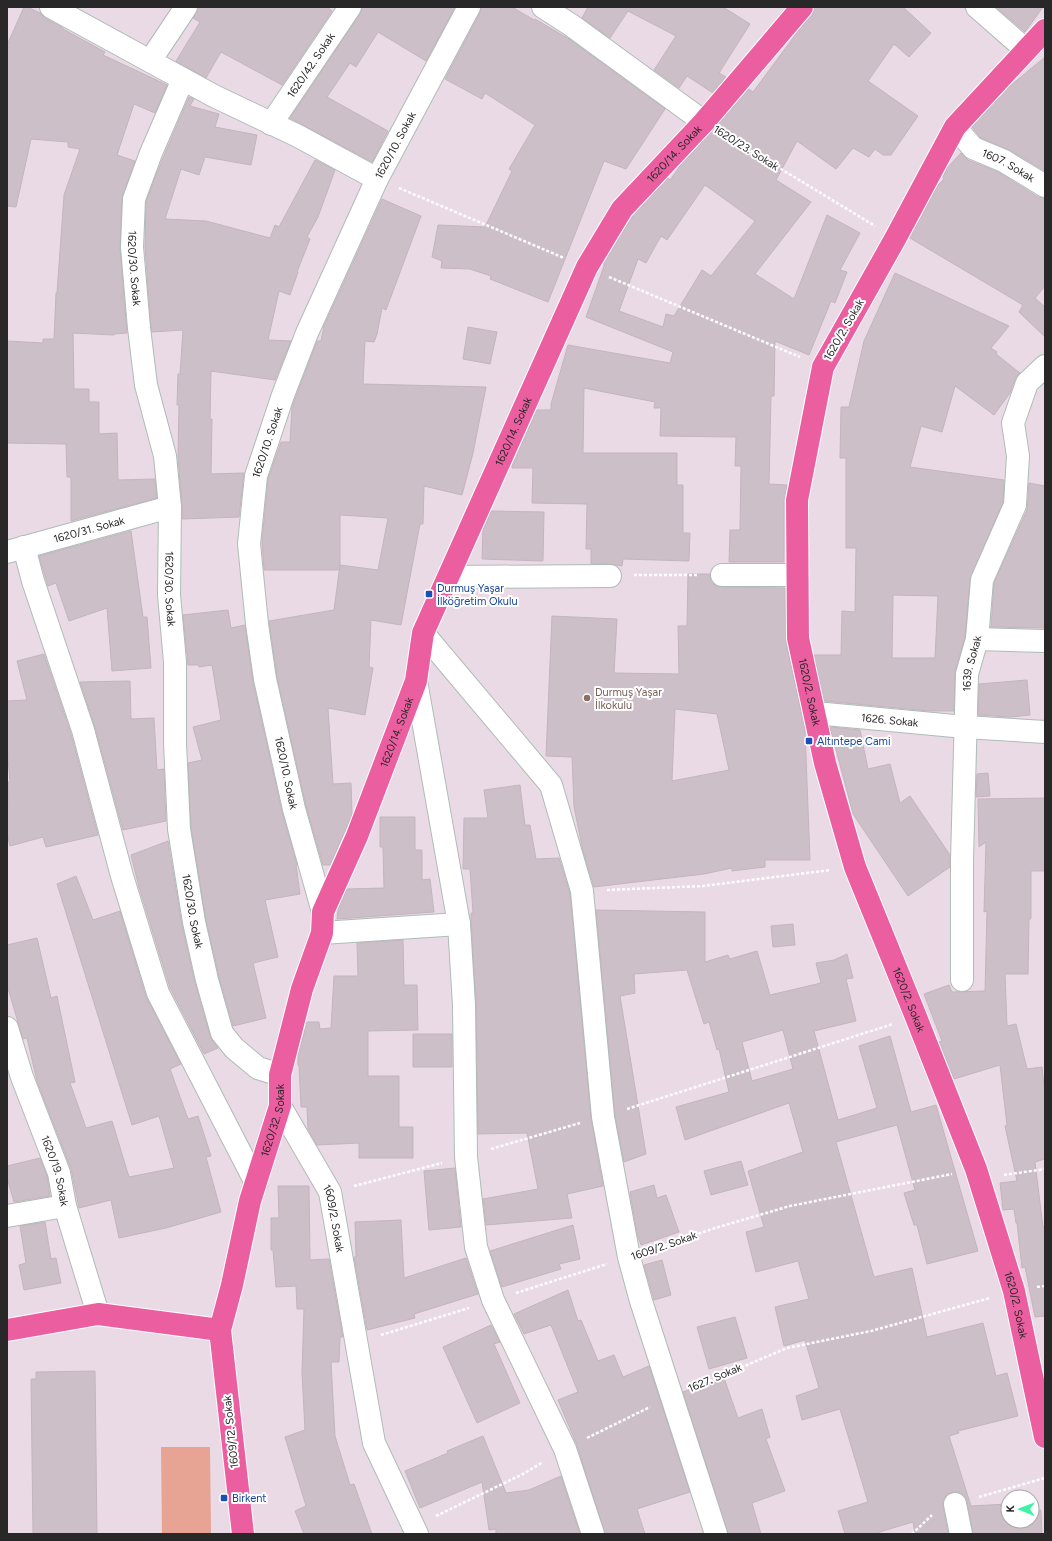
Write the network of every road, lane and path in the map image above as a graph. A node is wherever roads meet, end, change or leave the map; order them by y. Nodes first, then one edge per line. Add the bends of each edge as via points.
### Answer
1 (51, 7) edge
2 (186, 7) edge
3 (350, 7) edge
4 (469, 7) edge
5 (543, 7) edge
6 (802, 7) edge
7 (977, 7) edge
8 (1045, 30) edge
9 (1026, 50) junction
10 (150, 61) junction
11 (182, 79) junction
12 (704, 122) junction
13 (271, 124) junction
14 (955, 127) junction
15 (377, 179) junction
16 (1045, 186) edge
17 (895, 239) junction
18 (1045, 366) edge
19 (170, 507) junction
20 (16, 550) edge
21 (722, 575) joint
22 (797, 575) junction
23 (448, 576) junction
24 (610, 576) joint
25 (423, 633) junction
26 (978, 639) junction
27 (1045, 641) edge
28 (416, 681) junction
29 (815, 713) junction
30 (965, 727) junction
31 (1045, 732) edge
32 (855, 867) junction
33 (582, 891) junction
34 (322, 923) junction
35 (459, 924) junction
36 (962, 980) dead end
37 (7, 1028) edge
38 (280, 1075) junction
39 (280, 1106) junction
40 (976, 1169) junction
41 (1045, 1169) edge
42 (256, 1183) junction
43 (65, 1206) junction
44 (7, 1216) edge
45 (629, 1257) junction
46 (1045, 1286) edge
47 (1014, 1291) junction
48 (493, 1300) junction
49 (98, 1314) junction
50 (7, 1330) edge
51 (220, 1330) junction
52 (357, 1342) junction
53 (672, 1396) junction
54 (1045, 1437) edge
55 (565, 1449) junction
56 (955, 1504) dead end
57 (412, 1532) edge
58 (243, 1534) edge
59 (593, 1534) edge
60 (716, 1534) edge
61 (961, 1534) edge

1 - 10 street
2 - 10 street
3 - 13 street, 1620/42. Sokak
4 - 15 street, 1620/10. Sokak
5 - 12 street, 1620/23. Sokak via 571,24
6 - 12 main road, 1620/14. Sokak
7 - 9 street
8 - 9 main road, 1620/2. Sokak
9 - 14 main road, 1620/2. Sokak
10 - 11 street
11 - 13 street
11 - 19 street, 1620/30. Sokak via 134,199 132,247 146,385 165,456
12 - 17 path, 1620/23. Sokak
12 - 23 main road, 1620/14. Sokak via 622,208 587,267
13 - 15 street
14 - 16 street, 1607. Sokak via 974,148 1004,161
14 - 17 main road, 1620/2. Sokak
15 - 34 street, 1620/10. Sokak via 307,332 283,395 256,476 249,544 257,624 266,679
17 - 22 main road, 1620/2. Sokak via 823,367 796,500
18 - 26 street, 1639. Sokak via 1027,383 1013,423 1018,456 1016,505 982,580
19 - 20 street, 1620/31. Sokak
19 - 38 street, 1620/30. Sokak via 169,595 174,662 179,829 194,922 222,1033 234,1048 258,1068
20 - 42 street via 33,580 83,730 122,876 158,993
21 - 22 street
21 - 24 path
22 - 29 main road, 1620/2. Sokak via 798,638
23 - 24 street
23 - 25 main road, 1620/14. Sokak
25 - 28 main road, 1620/14. Sokak
25 - 33 street via 551,785
26 - 27 street
26 - 30 street, 1639. Sokak via 967,674
28 - 34 main road, 1620/14. Sokak
28 - 35 street
29 - 30 street, 1626. Sokak
29 - 32 main road, 1620/2. Sokak via 824,763
30 - 31 street, 1626. Sokak
30 - 36 street, 1639. Sokak
32 - 33 path via 703,886
32 - 40 main road, 1620/2. Sokak
33 - 45 street via 603,1117
34 - 35 street
34 - 38 main road, 1620/32. Sokak
35 - 48 street via 464,1006 466,1156 476,1247
37 - 43 street, 1620/19. Sokak via 22,1077 59,1173
38 - 39 main road, 1620/32. Sokak
39 - 42 main road, 1620/32. Sokak
39 - 52 street, 1609/2. Sokak via 330,1192
40 - 41 path via 997,1176
40 - 45 path, 1609/2. Sokak via 790,1206
40 - 47 main road, 1620/2. Sokak
42 - 51 main road, 1620/32. Sokak
43 - 44 street
43 - 49 street, 1620/19. Sokak
45 - 48 path, 1609/2. Sokak
45 - 53 street
46 - 47 path, 1627. Sokak
47 - 53 path, 1627. Sokak via 871,1331 787,1348
47 - 54 main road, 1620/2. Sokak
48 - 52 path, 1609/2. Sokak
48 - 55 street
49 - 50 main road
49 - 51 main road
51 - 58 main road, 1609/12. Sokak
52 - 57 street, 1609/2. Sokak via 374,1443
53 - 55 path, 1627. Sokak
53 - 60 street
55 - 57 path, 1627. Sokak
55 - 59 street
56 - 61 street

